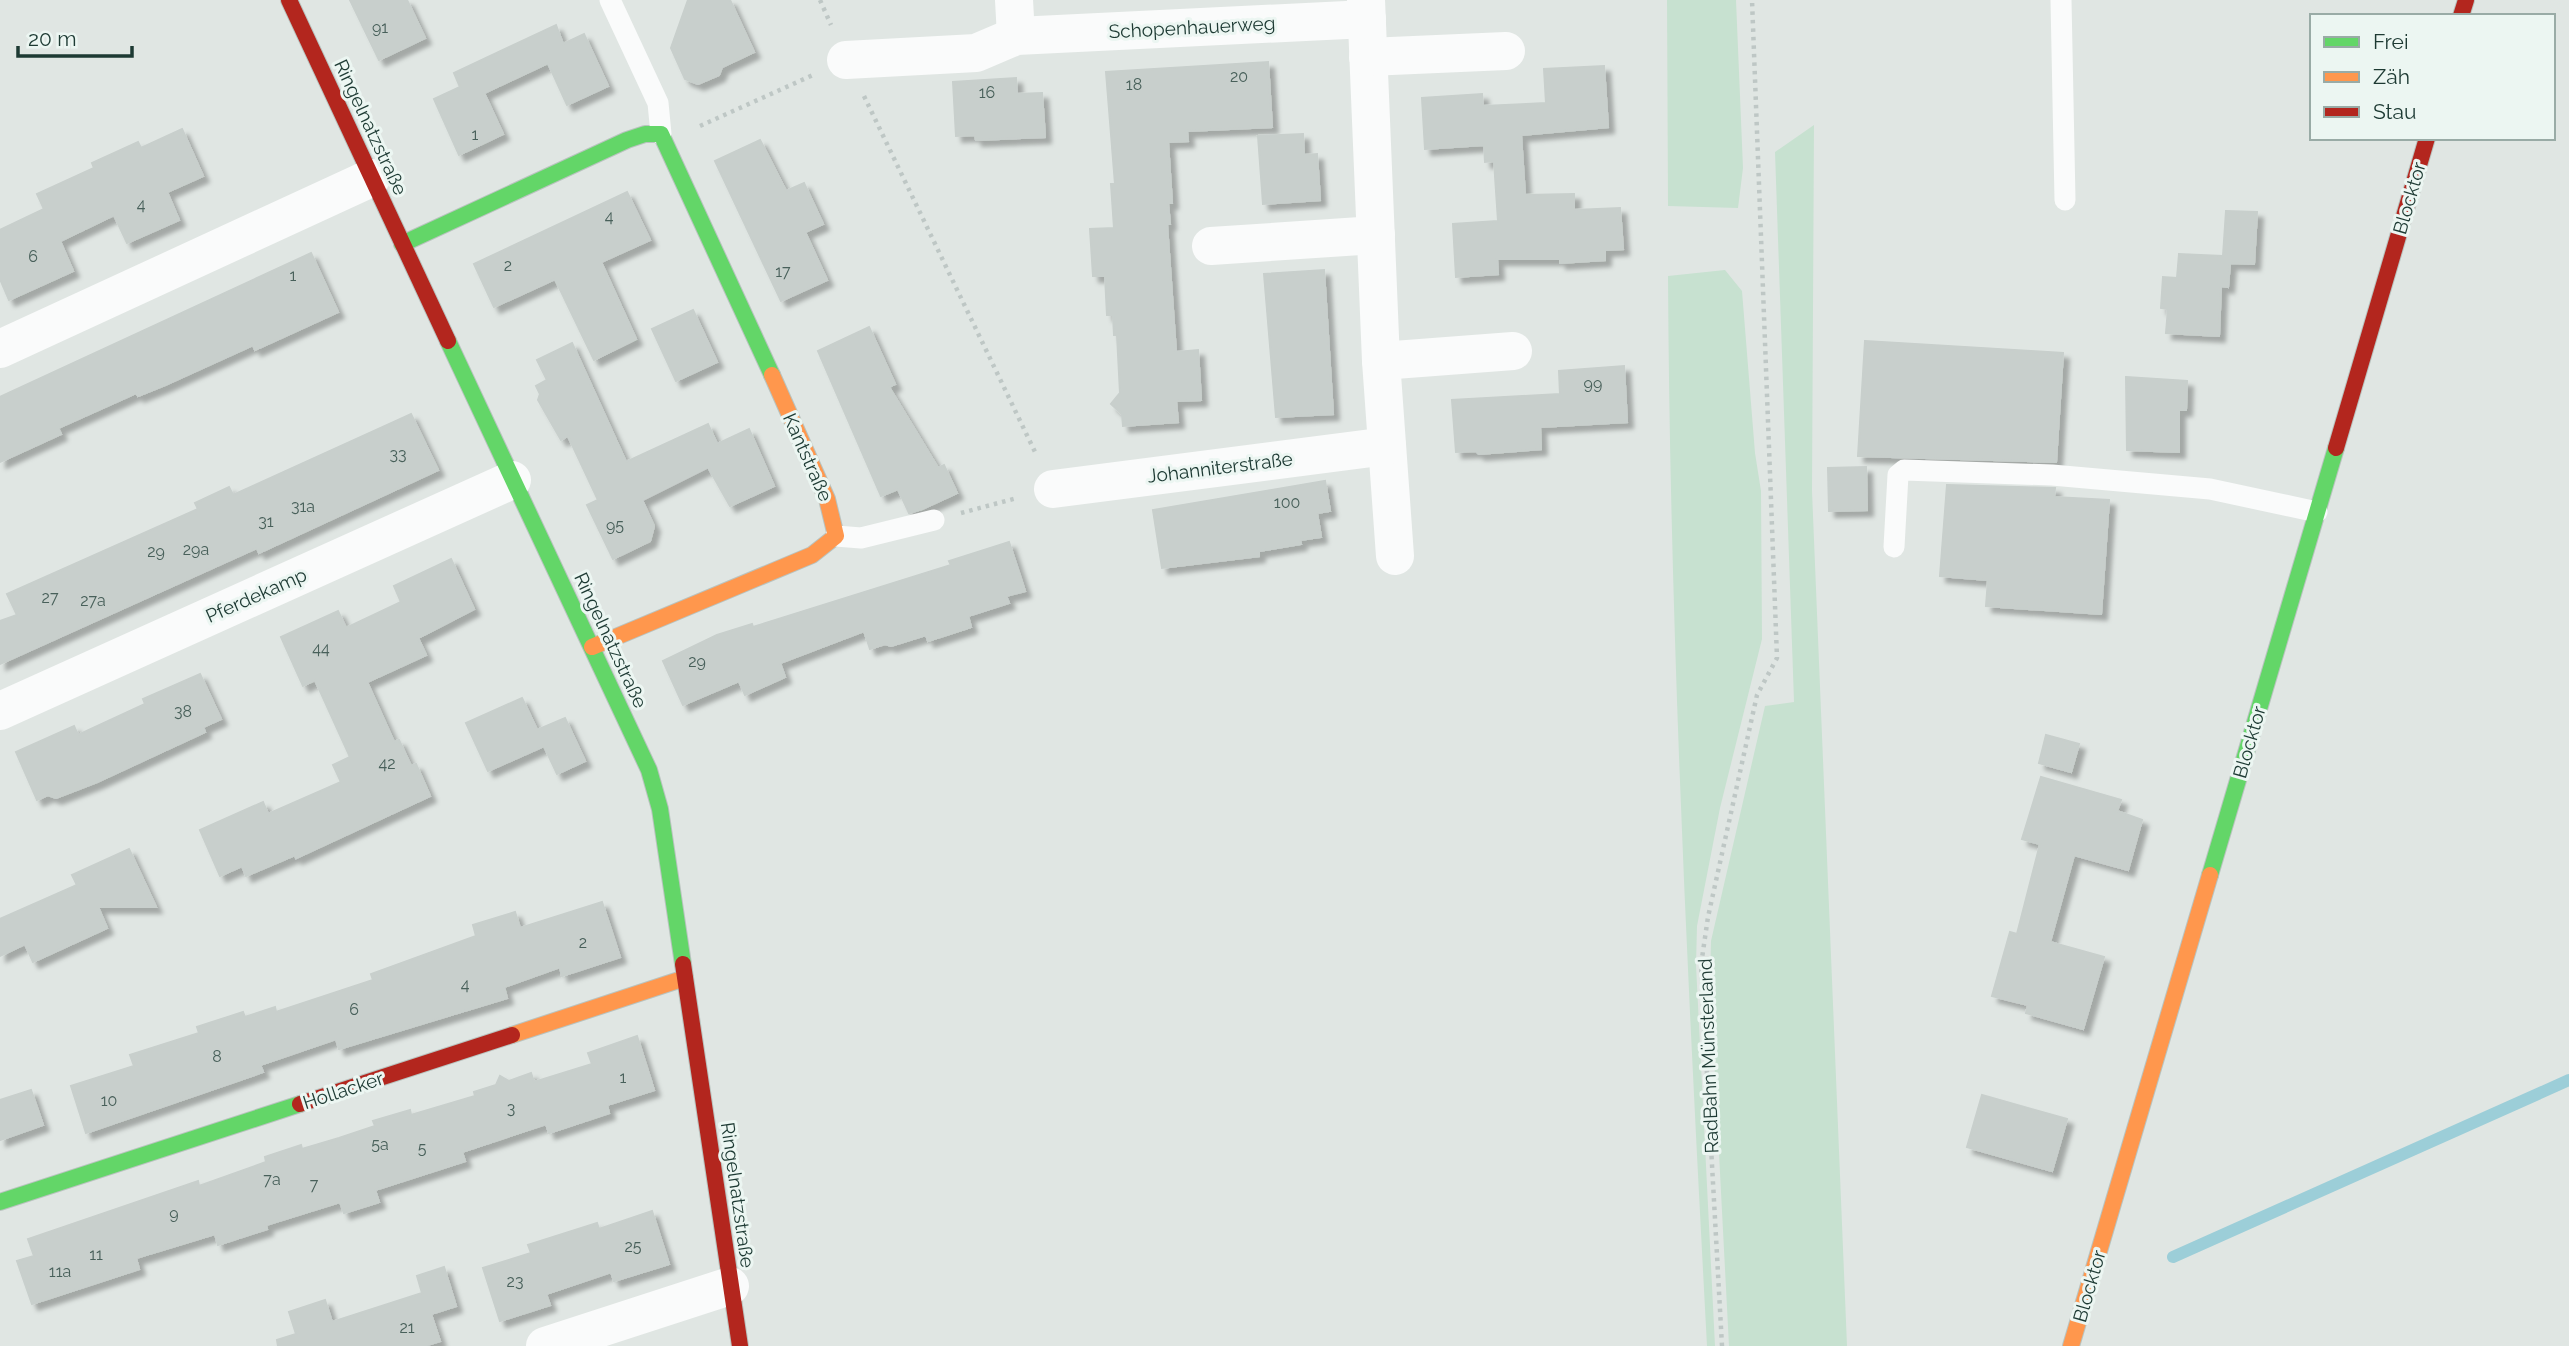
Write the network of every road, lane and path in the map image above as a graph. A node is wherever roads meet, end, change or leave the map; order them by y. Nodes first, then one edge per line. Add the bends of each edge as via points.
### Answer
1 (289, 0) edge
2 (610, 0) edge
3 (1752, 0) edge
4 (2061, 0) edge
5 (1366, 10) edge
6 (1015, 18) edge
7 (1506, 51) dead end
8 (1368, 57) junction
9 (846, 60) junction
10 (661, 134) junction
11 (2426, 140) edge
12 (371, 178) junction
13 (2065, 200) dead end
14 (1376, 235) junction
15 (402, 244) junction
16 (1211, 246) dead end
17 (0, 349) edge
18 (1513, 351) dead end
19 (1381, 361) junction
20 (1387, 446) junction
21 (512, 480) junction
22 (1053, 489) junction
23 (2317, 512) junction
24 (934, 520) joint
25 (836, 536) junction
26 (1894, 547) dead end
27 (1395, 556) dead end
28 (592, 647) junction
29 (0, 712) edge
30 (685, 978) junction
31 (0, 1202) edge
32 (730, 1286) junction
33 (545, 1346) edge
34 (740, 1346) edge
35 (1722, 1346) edge
36 (2071, 1346) edge

1 - 12 street, Ringelnatzstraße
2 - 10 lane, Kantstraße via 658,103
3 - 35 path, RadBahn Münsterland via 1777,658 1757,695 1701,965
4 - 13 lane
5 - 6 street, Schopenhauerweg
5 - 8 street
6 - 9 street, Schopenhauerweg via 976,53
7 - 8 street
8 - 14 street
9 - 10 path via 694,129
9 - 22 path
10 - 15 street via 627,140
10 - 25 street, Kantstraße via 827,499
11 - 23 street, Blocktor
12 - 15 street, Ringelnatzstraße
12 - 17 street
14 - 16 street
14 - 19 street
15 - 21 street, Ringelnatzstraße
18 - 19 street
19 - 20 street
20 - 22 street, Johanniterstraße
20 - 27 street
21 - 28 street, Ringelnatzstraße
21 - 29 street, Pferdekamp
22 - 24 path
23 - 26 lane via 2210,489 2052,475 1905,470 1898,475
23 - 36 street, Blocktor
24 - 25 lane via 861,538
25 - 28 street via 812,555
28 - 30 street, Ringelnatzstraße via 649,770 660,809
30 - 31 street, Hollacker
30 - 32 street, Ringelnatzstraße
32 - 33 street
32 - 34 street, Ringelnatzstraße

